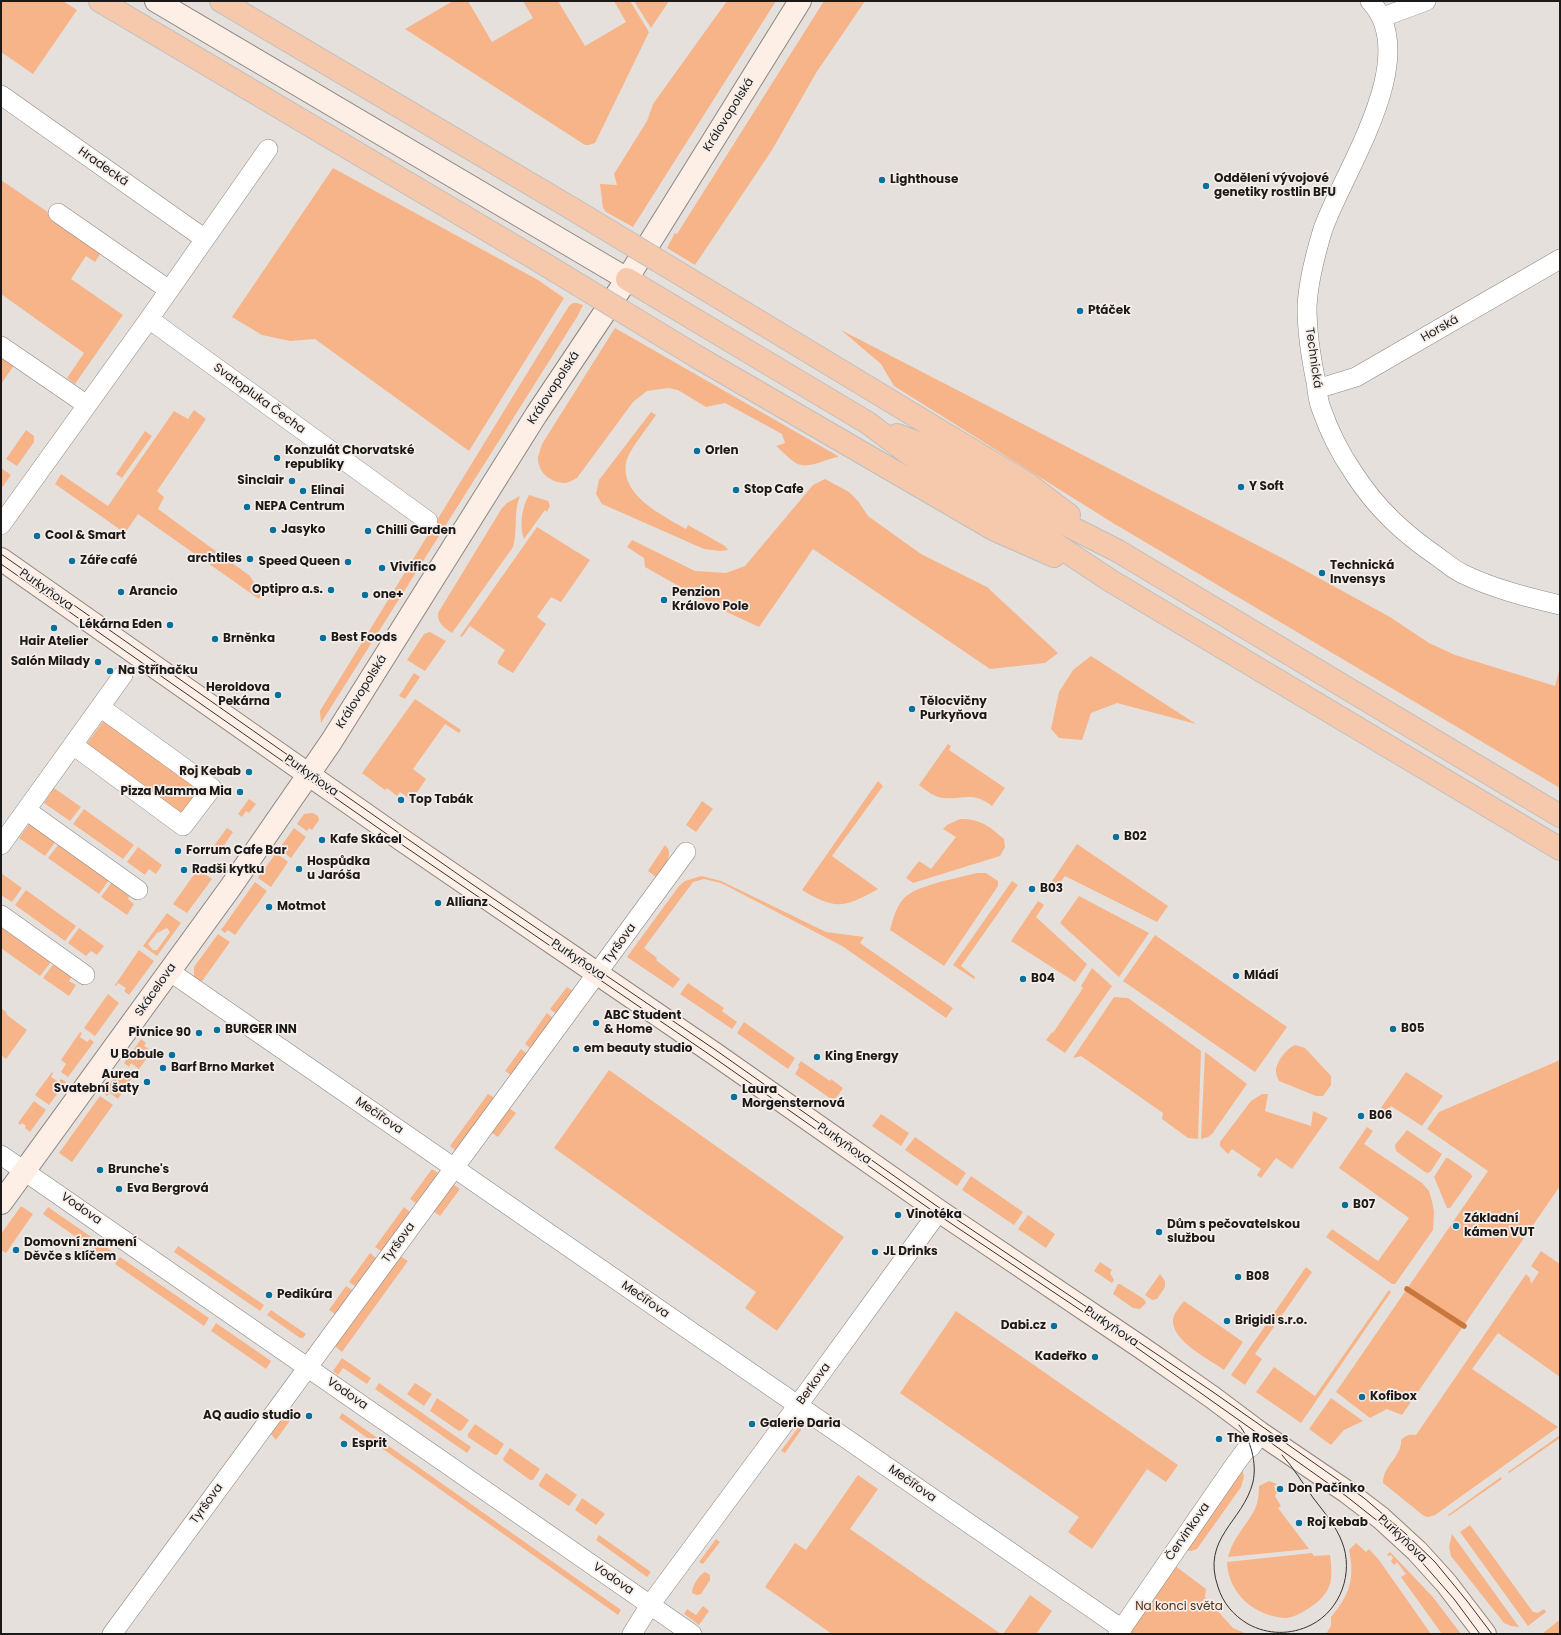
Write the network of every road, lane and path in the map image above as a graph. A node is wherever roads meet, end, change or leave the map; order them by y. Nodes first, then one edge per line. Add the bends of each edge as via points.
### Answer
1 (100, 1) edge
2 (156, 1) edge
3 (221, 1) edge
4 (800, 1) edge
5 (1370, 1) edge
6 (1426, 1) edge
7 (1383, 18) junction
8 (1, 96) edge
9 (268, 149) dead end
10 (58, 213) dead end
11 (205, 239) junction
12 (1560, 259) edge
13 (627, 279) junction
14 (169, 290) junction
15 (149, 319) junction
16 (1, 346) edge
17 (1317, 389) junction
18 (87, 405) junction
19 (868, 423) junction
20 (428, 521) dead end
21 (1, 525) edge
22 (1118, 551) junction
23 (1, 559) edge
24 (1111, 581) junction
25 (1560, 605) edge
26 (123, 675) dead end
27 (100, 707) junction
28 (73, 746) junction
29 (308, 774) junction
30 (26, 810) junction
31 (1560, 816) edge
32 (1, 845) edge
33 (1560, 849) edge
34 (686, 852) dead end
35 (138, 890) dead end
36 (1, 915) edge
37 (169, 970) junction
38 (597, 973) junction
39 (86, 975) dead end
40 (1, 1155) edge
41 (454, 1168) junction
42 (25, 1171) junction
43 (1, 1204) edge
44 (939, 1211) junction
45 (309, 1367) junction
46 (798, 1405) junction
47 (1260, 1433) junction
48 (650, 1605) junction
49 (1120, 1632) edge
50 (112, 1634) edge
51 (632, 1634) edge
52 (692, 1634) edge
53 (1485, 1634) edge

1 - 24 highway, bridge via 699,358 995,530
2 - 13 street
3 - 22 highway, bridge via 571,208 1028,484
4 - 13 street, Královopolská
5 - 7 street, Technická
6 - 7 street
7 - 17 street, Technická via 1389,43 1382,92 1323,230 1313,272 1307,307 1310,353
8 - 11 street, Hradecká
9 - 11 street
10 - 14 street
11 - 14 street
12 - 17 street, Horská via 1356,377
13 - 19 highway
13 - 29 street, Královopolská via 536,415 331,742
14 - 15 street
15 - 18 street
15 - 20 street, Svatopluka Čecha
16 - 18 street
17 - 25 street, Technická via 1320,408 1341,454 1365,491 1395,525 1462,574 1508,592
18 - 21 street
19 - 22 highway via 933,449 1031,507
19 - 24 highway via 924,465 1022,522
22 - 31 highway
23 - 29 street, Purkyňova
24 - 33 highway
26 - 27 street
27 - 28 street
27 - 28 street via 212,788 183,826
28 - 30 street
29 - 37 street, Skácelova via 230,888
29 - 38 street, Purkyňova
30 - 32 street
30 - 35 street
34 - 38 street, Tyršova
36 - 39 street
37 - 41 street, Mečířova
37 - 42 street, Skácelova
38 - 41 street, Tyršova
38 - 44 street, Purkyňova
40 - 42 street, Vodova
41 - 45 street, Tyršova
41 - 46 street, Mečířova
42 - 43 street, Skácelova
42 - 45 street, Vodova
44 - 46 street, Berkova
44 - 47 street, Purkyňova via 1212,1397
45 - 48 street, Vodova
45 - 50 street, Tyršova
46 - 48 street, Berkova
46 - 49 street, Mečířova
47 - 49 street, Červinkova via 1227,1476
47 - 53 street, Purkyňova via 1358,1500 1402,1537 1446,1583
48 - 51 street, Berkova
48 - 52 street, Vodova

